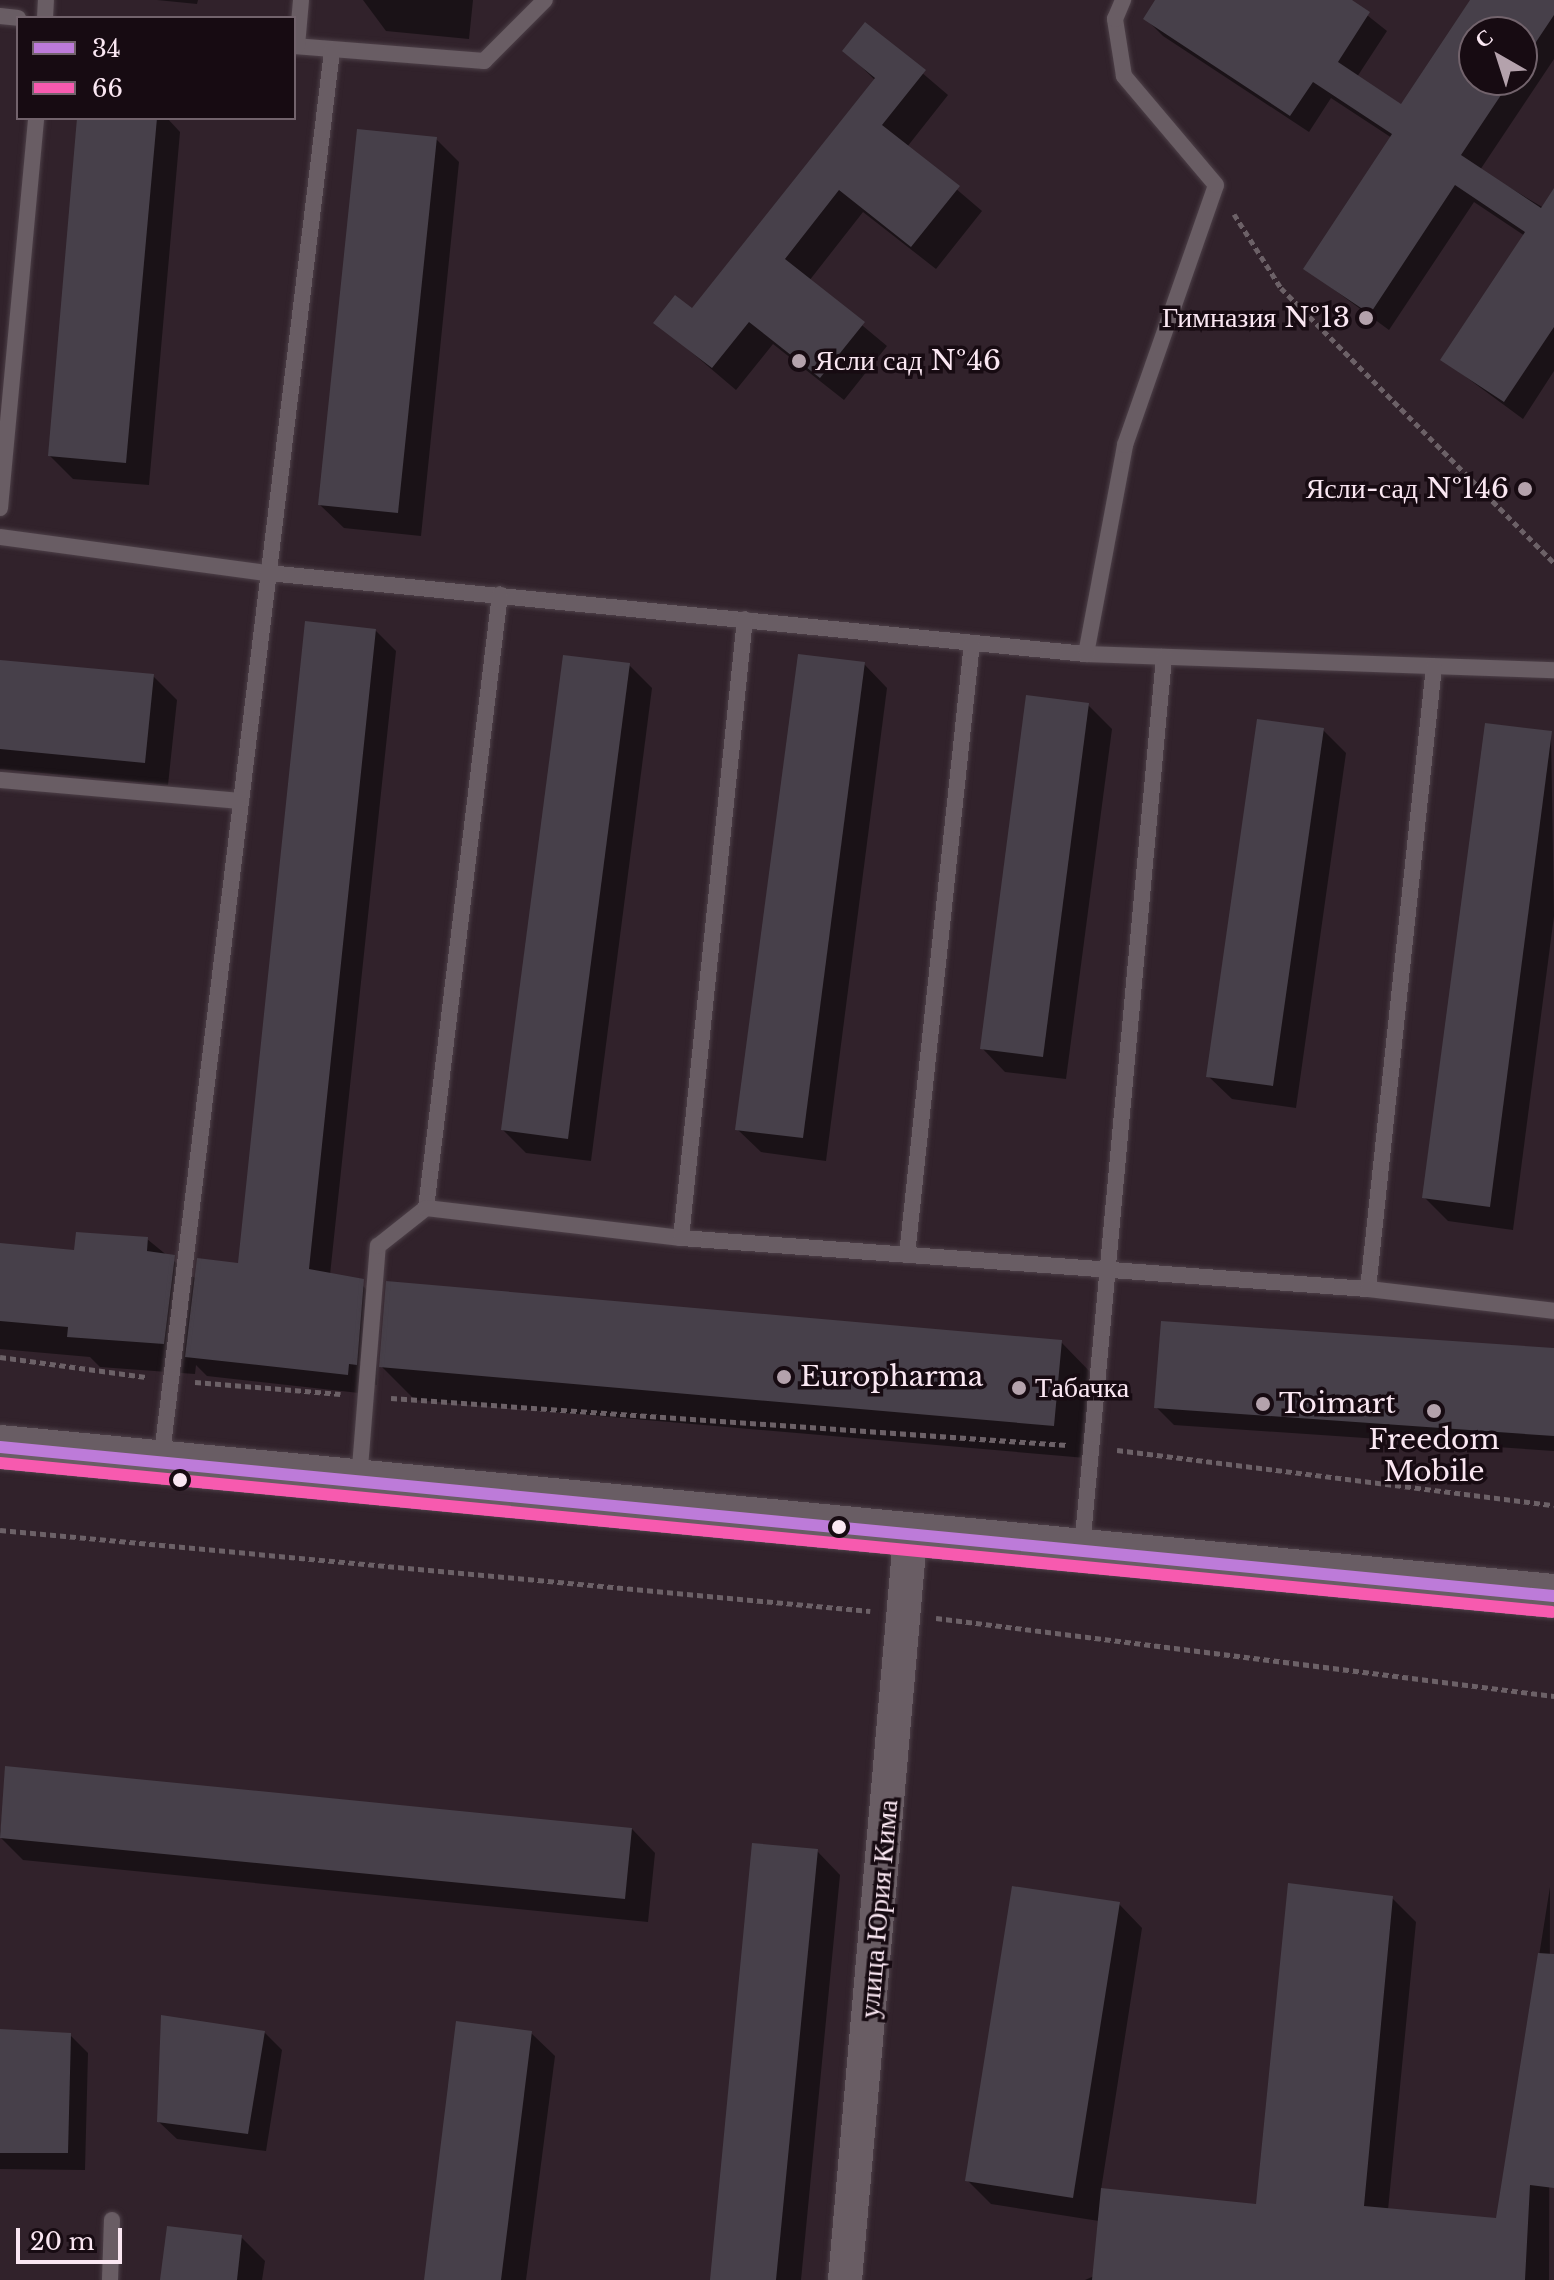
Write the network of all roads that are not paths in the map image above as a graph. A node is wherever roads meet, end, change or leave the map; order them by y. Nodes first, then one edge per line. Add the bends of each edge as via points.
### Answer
1 (301, 0) edge
2 (545, 0) edge
3 (1123, 0) edge
4 (296, 38) edge
5 (296, 46) edge
6 (332, 50) junction
7 (36, 120) edge
8 (0, 508) edge
9 (0, 537) edge
10 (268, 573) junction
11 (500, 594) junction
12 (745, 619) junction
13 (972, 643) junction
14 (1086, 654) junction
15 (1164, 657) junction
16 (1434, 666) junction
17 (1554, 670) edge
18 (0, 780) edge
19 (241, 801) junction
20 (426, 1208) junction
21 (681, 1238) junction
22 (907, 1255) junction
23 (1108, 1269) junction
24 (1368, 1289) junction
25 (1554, 1311) edge
26 (0, 1447) edge
27 (161, 1462) junction
28 (359, 1482) junction
29 (910, 1538) junction
30 (1082, 1554) junction
31 (1554, 1596) edge
32 (112, 2220) dead end
33 (110, 2280) edge
34 (845, 2280) edge

1 - 4 lane
2 - 6 lane via 484,61
3 - 14 lane via 1115,19 1124,76 1216,185 1125,445
5 - 6 lane
6 - 10 lane
7 - 8 lane
9 - 10 lane
10 - 11 lane
10 - 19 lane
11 - 12 lane
11 - 20 lane
12 - 13 lane
12 - 21 lane
13 - 14 lane
13 - 22 lane
14 - 15 lane
15 - 16 lane
15 - 23 lane
16 - 17 lane
16 - 24 lane
18 - 19 lane
19 - 27 lane
20 - 21 lane
20 - 28 lane via 378,1246
21 - 22 lane
22 - 23 lane
23 - 24 lane
23 - 30 lane
24 - 25 lane
26 - 27 main road
27 - 28 main road
28 - 29 main road
29 - 30 main road
29 - 34 street, улица Юрия Кима
30 - 31 main road
32 - 33 lane

